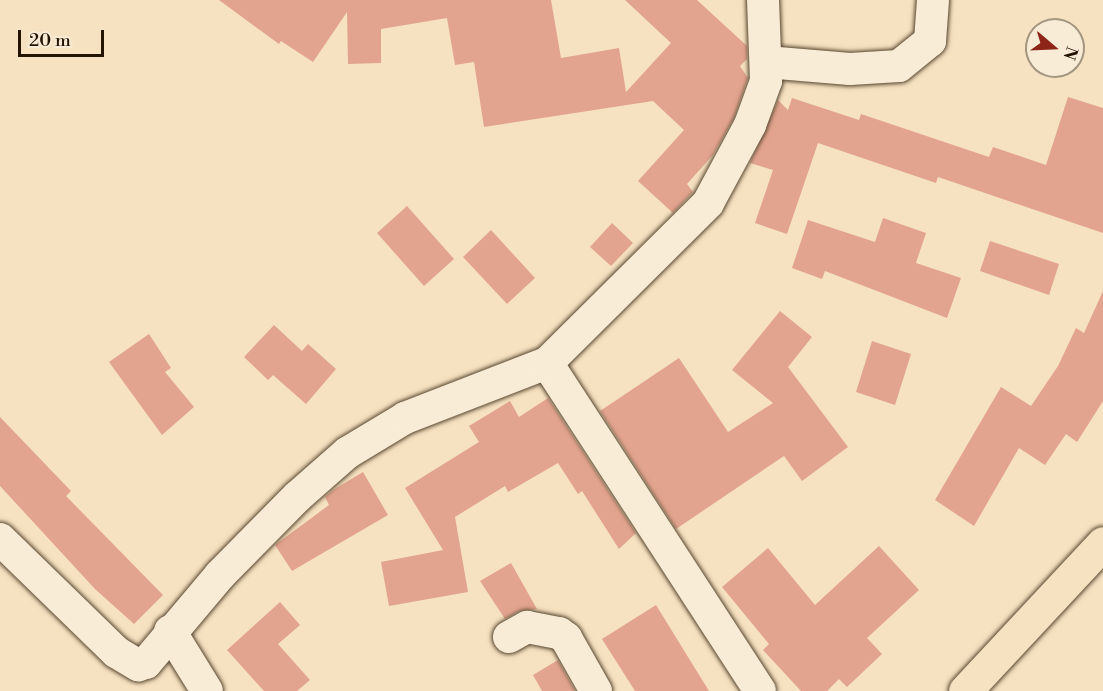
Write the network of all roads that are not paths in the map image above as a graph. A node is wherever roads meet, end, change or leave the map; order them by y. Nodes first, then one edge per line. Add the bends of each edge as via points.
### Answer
1 (763, 0) edge
2 (933, 0) edge
3 (766, 62) junction
4 (547, 363) junction
5 (0, 539) edge
6 (1103, 543) edge
7 (170, 631) junction
8 (509, 637) dead end
9 (207, 691) edge
10 (597, 691) edge
11 (760, 691) edge
12 (965, 691) edge

1 - 3 street
2 - 3 street via 930,41 899,66 850,69
3 - 4 street via 766,81 754,117 722,184 708,203
4 - 7 street via 405,418 369,437 297,496
4 - 11 street
5 - 7 street via 130,662 146,663
6 - 12 highway
7 - 9 street
8 - 10 street via 527,627 559,633 566,638

